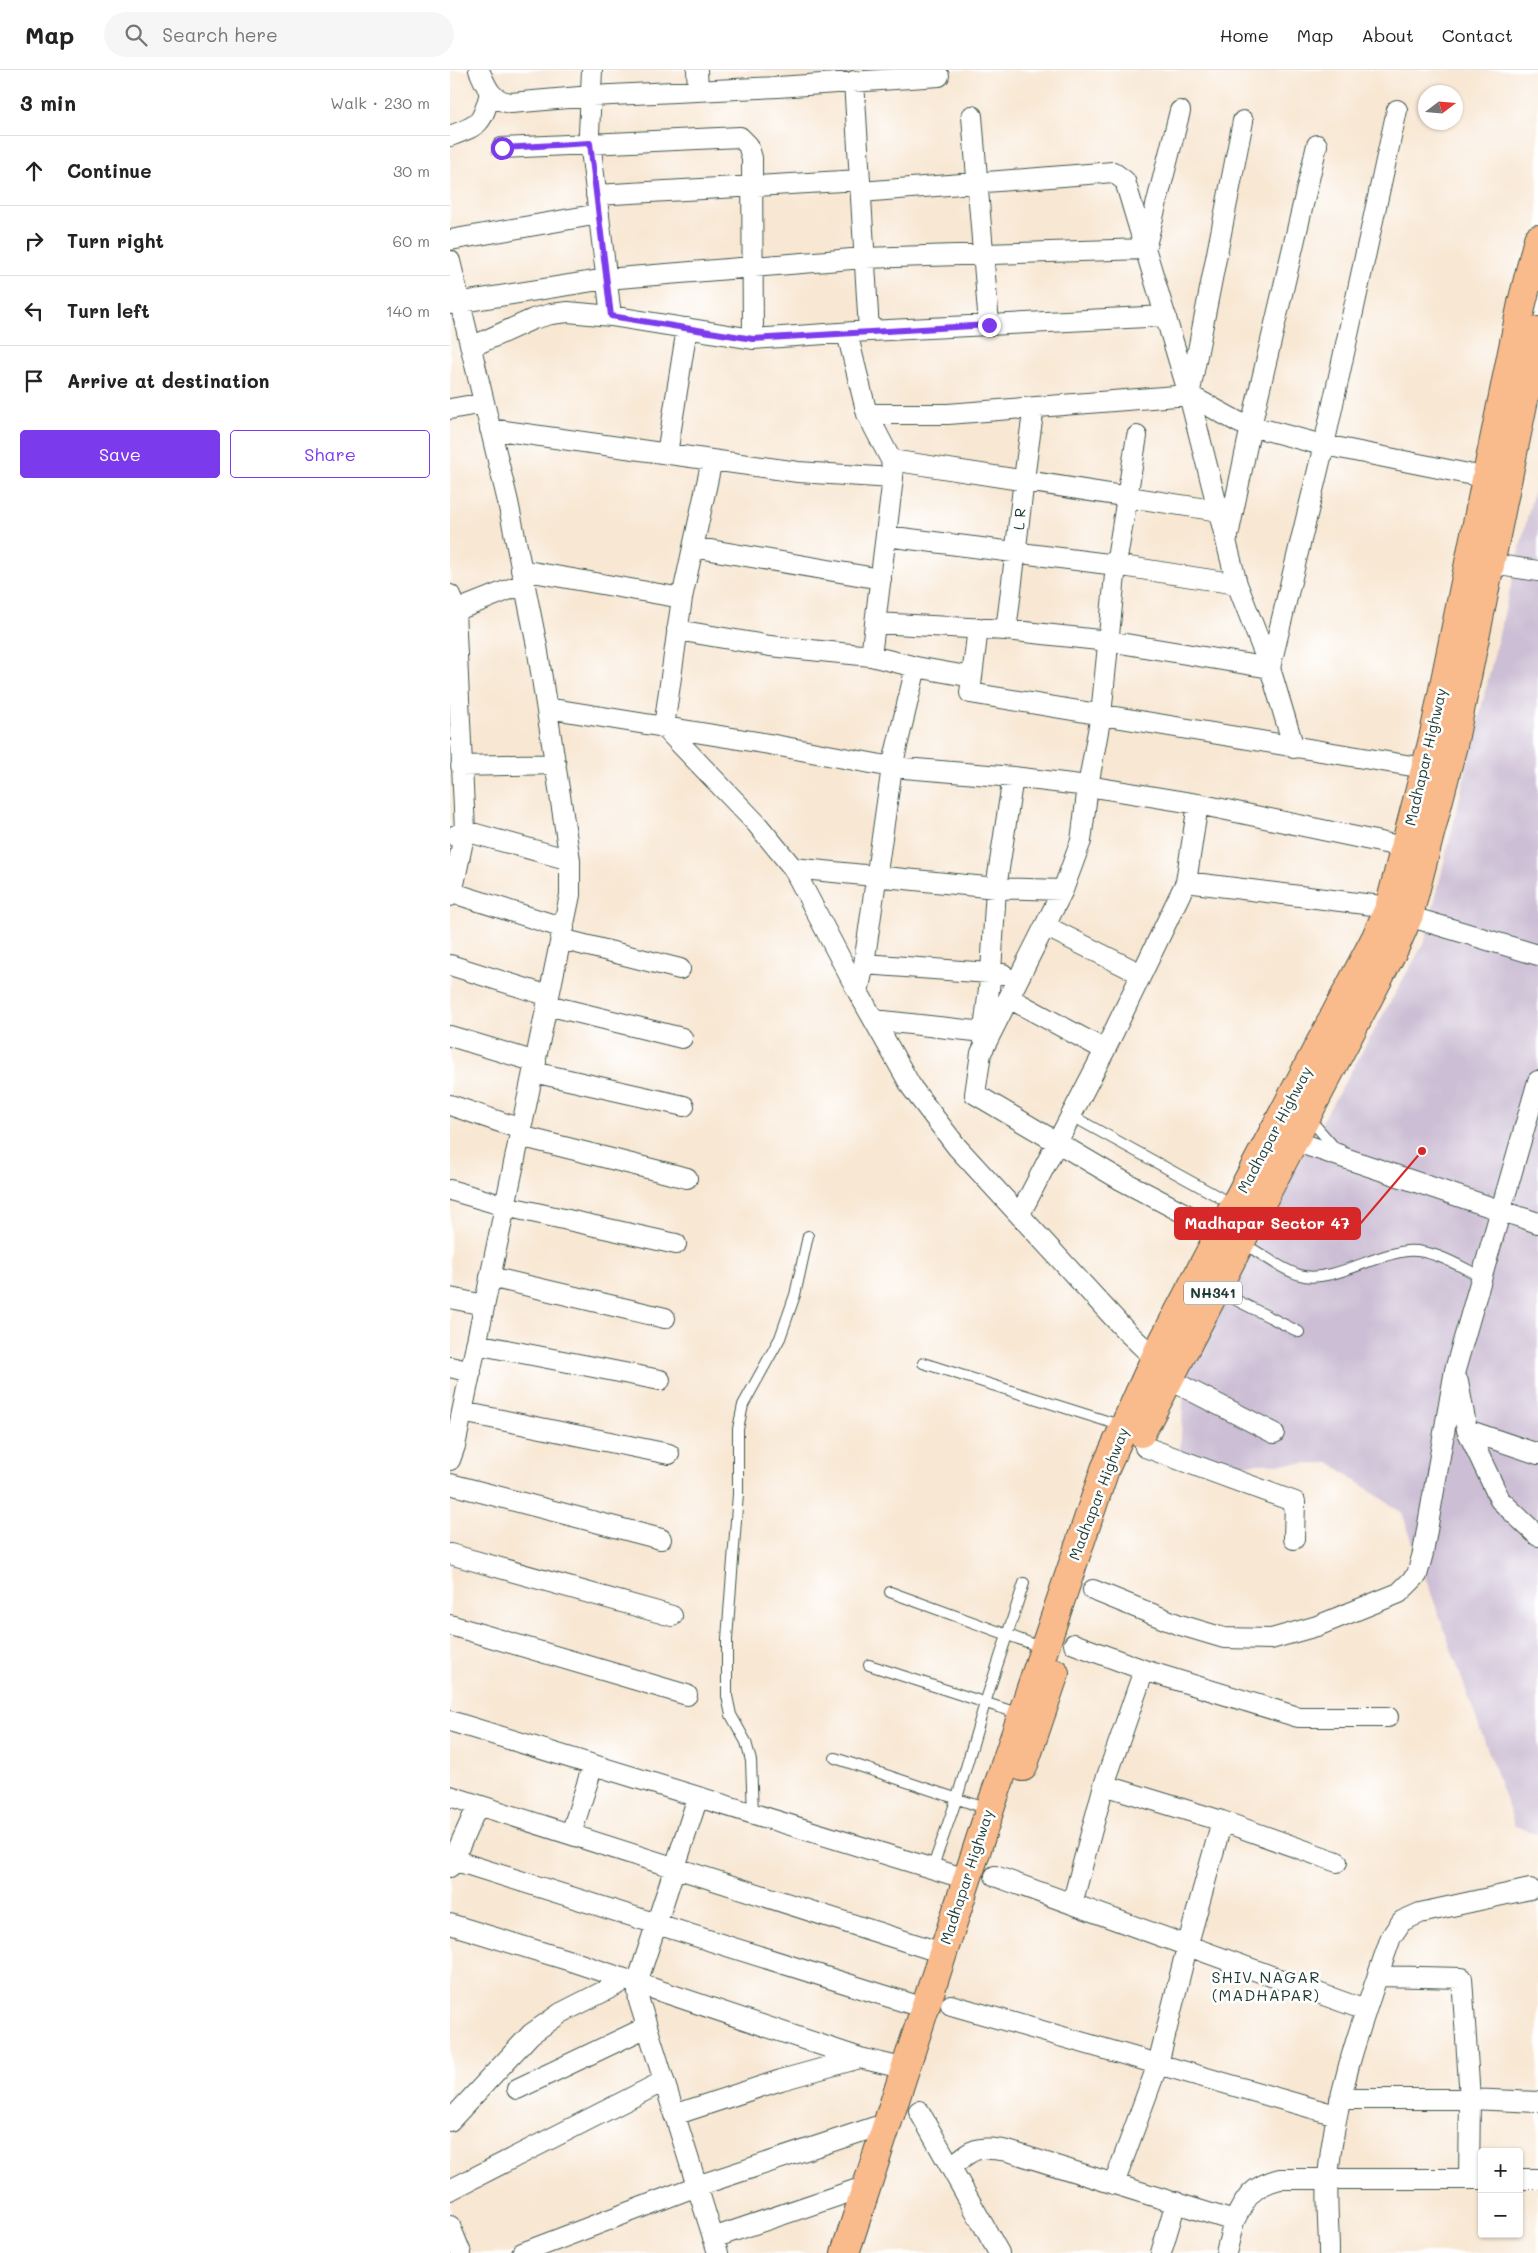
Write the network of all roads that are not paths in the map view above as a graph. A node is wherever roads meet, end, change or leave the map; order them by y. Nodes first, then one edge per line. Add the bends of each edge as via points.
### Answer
1 (479, 70) edge
2 (592, 70) edge
3 (939, 76) dead end
4 (777, 78) edge
5 (698, 80) edge
6 (854, 81) junction
7 (490, 93) junction
8 (591, 96) junction
9 (1397, 110) dead end
10 (1180, 111) dead end
11 (972, 116) dead end
12 (1243, 121) dead end
13 (450, 136) edge
14 (590, 143) junction
15 (1317, 145) dead end
16 (502, 148) dead end
17 (978, 184) junction
18 (860, 186) junction
19 (752, 188) junction
20 (598, 204) junction
21 (1538, 239) edge
22 (450, 240) edge
23 (1145, 249) junction
24 (983, 254) junction
25 (864, 258) junction
26 (450, 261) edge
27 (753, 268) junction
28 (606, 279) junction
29 (455, 303) edge
30 (611, 316) junction
31 (1166, 316) junction
32 (989, 325) junction
33 (687, 328) junction
34 (868, 331) junction
35 (1538, 331) edge
36 (847, 333) junction
37 (753, 339) junction
38 (471, 347) junction
39 (1189, 395) junction
40 (484, 403) junction
41 (1034, 408) junction
42 (450, 409) edge
43 (867, 414) junction
44 (1251, 426) junction
45 (490, 429) junction
46 (1137, 436) dead end
47 (1324, 445) junction
48 (667, 454) junction
49 (712, 460) junction
50 (892, 469) junction
51 (1023, 480) junction
52 (1496, 480) junction
53 (1126, 496) junction
54 (1219, 511) junction
55 (886, 536) junction
56 (1227, 543) junction
57 (693, 547) junction
58 (1017, 554) junction
59 (1116, 565) junction
60 (1499, 566) dead end
61 (1538, 571) edge
62 (522, 577) junction
63 (881, 579) junction
64 (1237, 584) junction
65 (682, 598) junction
66 (452, 606) edge
67 (875, 623) junction
68 (978, 628) junction
69 (677, 630) junction
70 (1006, 630) junction
71 (1108, 641) junction
72 (871, 656) junction
73 (916, 668) junction
74 (1270, 668) junction
75 (972, 677) junction
76 (546, 708) junction
77 (1102, 715) junction
78 (664, 727) junction
79 (1294, 748) junction
80 (556, 764) junction
81 (461, 766) junction
82 (1418, 767) dead end
83 (892, 768) junction
84 (1013, 777) junction
85 (1088, 786) junction
86 (1198, 804) junction
87 (458, 834) edge
88 (1399, 846) dead end
89 (570, 860) junction
90 (793, 868) junction
91 (876, 876) junction
92 (1186, 882) junction
93 (996, 888) junction
94 (1063, 890) junction
95 (450, 893) edge
96 (1381, 906) dead end
97 (1418, 919) dead end
98 (1045, 926) junction
99 (563, 933) junction
100 (1538, 955) edge
101 (864, 964) junction
102 (450, 965) edge
103 (680, 969) dead end
104 (991, 972) junction
105 (1141, 974) junction
106 (1020, 977) junction
107 (858, 992) junction
108 (1009, 998) junction
109 (548, 1001) junction
110 (874, 1020) junction
111 (984, 1032) junction
112 (450, 1036) edge
113 (682, 1038) dead end
114 (1105, 1050) junction
115 (982, 1053) junction
116 (534, 1067) junction
117 (1538, 1081) edge
118 (450, 1105) edge
119 (684, 1106) dead end
120 (1072, 1116) junction
121 (1314, 1124) dead end
122 (521, 1132) junction
123 (1058, 1143) junction
124 (1303, 1144) dead end
125 (687, 1178) dead end
126 (450, 1190) edge
127 (1228, 1202) dead end
128 (505, 1206) junction
129 (1501, 1209) junction
130 (1020, 1214) junction
131 (1538, 1223) edge
132 (1214, 1229) dead end
133 (808, 1236) dead end
134 (676, 1244) dead end
135 (1249, 1247) dead end
136 (490, 1277) junction
137 (1482, 1277) junction
138 (1224, 1294) dead end
139 (450, 1298) edge
140 (484, 1305) junction
141 (665, 1318) dead end
142 (1299, 1332) dead end
143 (476, 1344) junction
144 (1149, 1353) dead end
145 (923, 1363) dead end
146 (450, 1367) edge
147 (1455, 1370) junction
148 (470, 1372) junction
149 (660, 1380) dead end
150 (1176, 1383) dead end
151 (462, 1412) junction
152 (1116, 1424) dead end
153 (1468, 1430) junction
154 (1274, 1433) dead end
155 (1145, 1447) dead end
156 (452, 1450) edge
157 (669, 1454) dead end
158 (1538, 1454) edge
159 (450, 1484) edge
160 (1538, 1536) edge
161 (661, 1539) dead end
162 (1294, 1539) dead end
163 (450, 1554) edge
164 (1024, 1583) dead end
165 (1093, 1590) dead end
166 (890, 1592) dead end
167 (672, 1616) dead end
168 (450, 1625) edge
169 (1008, 1635) junction
170 (1074, 1644) dead end
171 (1038, 1646) dead end
172 (869, 1665) dead end
173 (1144, 1670) junction
174 (687, 1694) dead end
175 (985, 1702) junction
176 (1014, 1712) dead end
177 (1388, 1717) dead end
178 (450, 1721) edge
179 (835, 1758) dead end
180 (593, 1765) junction
181 (1104, 1785) junction
182 (450, 1796) edge
183 (698, 1797) junction
184 (956, 1798) junction
185 (478, 1805) junction
186 (982, 1807) dead end
187 (754, 1814) junction
188 (1222, 1821) junction
189 (571, 1834) junction
190 (451, 1862) edge
191 (1338, 1862) dead end
192 (675, 1868) junction
193 (932, 1869) junction
194 (994, 1876) dead end
195 (960, 1877) dead end
196 (1530, 1889) dead end
197 (1072, 1904) junction
198 (450, 1924) edge
199 (657, 1925) junction
200 (1187, 1947) junction
201 (936, 1951) dead end
202 (1378, 1976) junction
203 (632, 1981) junction
204 (918, 2006) dead end
205 (951, 2006) dead end
206 (1365, 2010) junction
207 (647, 2027) junction
208 (860, 2058) junction
209 (1158, 2064) junction
210 (898, 2066) dead end
211 (664, 2081) junction
212 (517, 2089) dead end
213 (1470, 2099) junction
214 (1538, 2102) edge
215 (1338, 2107) junction
216 (918, 2111) dead end
217 (674, 2115) junction
218 (450, 2121) edge
219 (875, 2127) dead end
220 (951, 2167) junction
221 (1328, 2178) junction
222 (1476, 2179) edge
223 (1523, 2179) edge
224 (1538, 2179) edge
225 (1114, 2184) junction
226 (697, 2186) junction
227 (450, 2190) edge
228 (855, 2190) dead end
229 (1176, 2202) junction
230 (1234, 2220) junction
231 (450, 2226) edge
232 (716, 2249) edge
233 (461, 2253) edge
234 (522, 2253) edge
235 (845, 2253) edge
236 (862, 2253) edge
237 (999, 2253) edge
238 (1161, 2253) edge
239 (1226, 2253) edge
240 (1329, 2253) edge

1 - 7 street
2 - 8 street
3 - 6 street
4 - 5 street
4 - 6 street
5 - 8 street
6 - 18 street
7 - 8 street via 500,102 511,103
7 - 13 street via 479,123
8 - 14 street
9 - 47 street
10 - 23 street
11 - 17 street
12 - 39 street
14 - 16 street
14 - 19 street via 740,137 748,145 752,158
14 - 20 street
15 - 44 street
17 - 18 street
17 - 23 street via 1113,172 1125,180
17 - 24 street
18 - 19 street
18 - 25 street
19 - 20 street
19 - 27 street
20 - 22 street
20 - 28 street
21 - 52 highway, Madhapar Highway / NH341 via 1522,303
23 - 24 street
23 - 31 street
24 - 25 street
24 - 32 street
25 - 27 street
25 - 34 street
26 - 29 street
27 - 28 street
27 - 37 street
28 - 29 street
28 - 30 street
29 - 38 street
30 - 33 street
30 - 38 street via 568,312 551,314
31 - 32 street
31 - 39 street
32 - 34 street
33 - 37 street
33 - 48 street
34 - 36 street
35 - 52 highway, Madhapar Highway / NH341
36 - 37 street
36 - 43 street
38 - 40 street
39 - 41 street
39 - 44 street
39 - 54 street
40 - 42 street
40 - 45 street
41 - 43 street via 948,414
41 - 51 street, L R
43 - 50 street
44 - 47 street
44 - 56 street
45 - 48 street
45 - 62 street
46 - 53 street
47 - 52 street
47 - 74 street
48 - 49 street
49 - 50 street via 798,472
49 - 57 street
50 - 51 street
50 - 55 street
51 - 53 street
51 - 58 street, L R
52 - 235 highway, Madhapar Highway / NH341 via 1389,908 1160,1347 1105,1469
52 - 236 highway, Madhapar Highway / NH341 via 1453,745 1409,916 1391,956 1174,1366 1120,1477 1003,1820
53 - 54 street
53 - 59 street
54 - 56 street
55 - 58 street
55 - 63 street
56 - 64 street
57 - 63 street
57 - 65 street
58 - 59 street
58 - 70 street, L R
59 - 64 street
59 - 71 street
60 - 61 street
62 - 65 street
62 - 66 street
62 - 76 street
63 - 67 street
64 - 74 street
65 - 69 street
66 - 81 street
67 - 68 street
67 - 72 street
68 - 70 street
68 - 75 street
69 - 72 street via 770,646
69 - 78 street
70 - 71 street
71 - 74 street
71 - 77 street
72 - 73 street
73 - 75 street
73 - 83 street
74 - 79 street
75 - 77 street via 970,693
76 - 78 street
76 - 80 street
77 - 79 street
77 - 85 street
78 - 83 street
78 - 90 street via 756,822
79 - 82 street
80 - 81 street
80 - 89 street
81 - 87 street
83 - 84 street
83 - 91 street
84 - 85 street
84 - 93 street
85 - 86 street
85 - 94 street via 1081,841
86 - 88 street
86 - 92 street
87 - 89 street
87 - 95 street
89 - 99 street via 570,895
90 - 91 street
90 - 107 street
91 - 93 street
91 - 101 street
92 - 96 street
92 - 105 street
93 - 94 street
93 - 104 street
94 - 98 street
95 - 99 street
97 - 100 street
98 - 105 street
98 - 106 street
99 - 103 street
99 - 109 street
101 - 104 street
101 - 107 street
102 - 109 street
104 - 106 street
104 - 111 street
105 - 114 street
106 - 108 street
107 - 110 street
108 - 114 street
108 - 115 street
109 - 113 street
109 - 116 street
110 - 111 street
110 - 130 street via 912,1088 957,1147
111 - 115 street
112 - 116 street
114 - 120 street
115 - 123 street via 975,1094
116 - 119 street
116 - 122 street
117 - 129 street
118 - 122 street
120 - 123 street
120 - 127 lane
121 - 129 lane via 1335,1148
122 - 125 street
122 - 128 street
123 - 130 street
123 - 132 street
124 - 129 street
126 - 128 street
128 - 134 street
128 - 136 street
129 - 131 street
129 - 137 street
130 - 144 street
133 - 187 lane via 795,1295 780,1338 743,1405 738,1429 738,1494 727,1639 727,1696 731,1715 746,1742 751,1761
135 - 137 lane via 1299,1275 1312,1277 1328,1276 1388,1254 1408,1251 1431,1253
136 - 140 street
136 - 141 street
137 - 147 street
138 - 142 lane
139 - 140 street
140 - 143 street
143 - 148 street
143 - 149 street
145 - 152 lane
146 - 148 street
147 - 153 street
147 - 165 street via 1423,1553 1417,1575 1399,1594 1317,1626 1271,1639 1224,1638 1177,1624
148 - 151 street
150 - 154 street
151 - 156 street
151 - 157 street
153 - 158 street
153 - 160 street via 1500,1500
155 - 162 street via 1295,1502
159 - 161 street
163 - 167 street
164 - 169 lane
166 - 169 lane
168 - 174 street
169 - 171 lane
169 - 175 lane
170 - 173 street
172 - 175 lane
173 - 177 street via 1298,1716
173 - 181 street
175 - 176 lane
175 - 184 lane
178 - 180 street
179 - 184 lane
180 - 183 street
180 - 189 street
181 - 188 street
181 - 197 street
182 - 185 street
183 - 187 street
183 - 192 street
184 - 186 lane
184 - 193 lane
185 - 189 street
185 - 190 street
187 - 193 street
188 - 191 street
188 - 200 street
189 - 192 street
190 - 199 street
192 - 199 street
192 - 201 street
193 - 195 street
194 - 197 street
196 - 202 street via 1420,1913 1402,1921 1391,1937
197 - 200 street
198 - 203 street
199 - 203 street
199 - 204 street
200 - 206 street
200 - 209 street
202 - 206 street
202 - 213 street via 1462,1978
203 - 207 street
203 - 208 street
203 - 218 street via 560,2013 531,2034
205 - 209 street
206 - 215 street
207 - 211 street
207 - 212 street
208 - 210 street
208 - 217 street
209 - 215 street
209 - 225 street
211 - 217 street
211 - 227 street
213 - 214 street
213 - 215 street
213 - 222 street
215 - 221 street
216 - 220 street
217 - 226 street
219 - 226 street
220 - 225 street via 969,2151 986,2148 1008,2151
220 - 237 street
221 - 222 street
221 - 230 street via 1280,2179 1262,2184 1247,2196
221 - 240 street
223 - 224 street
225 - 229 street
226 - 232 street
226 - 234 street
228 - 232 street
229 - 230 street
229 - 238 street
230 - 239 street
231 - 233 street

